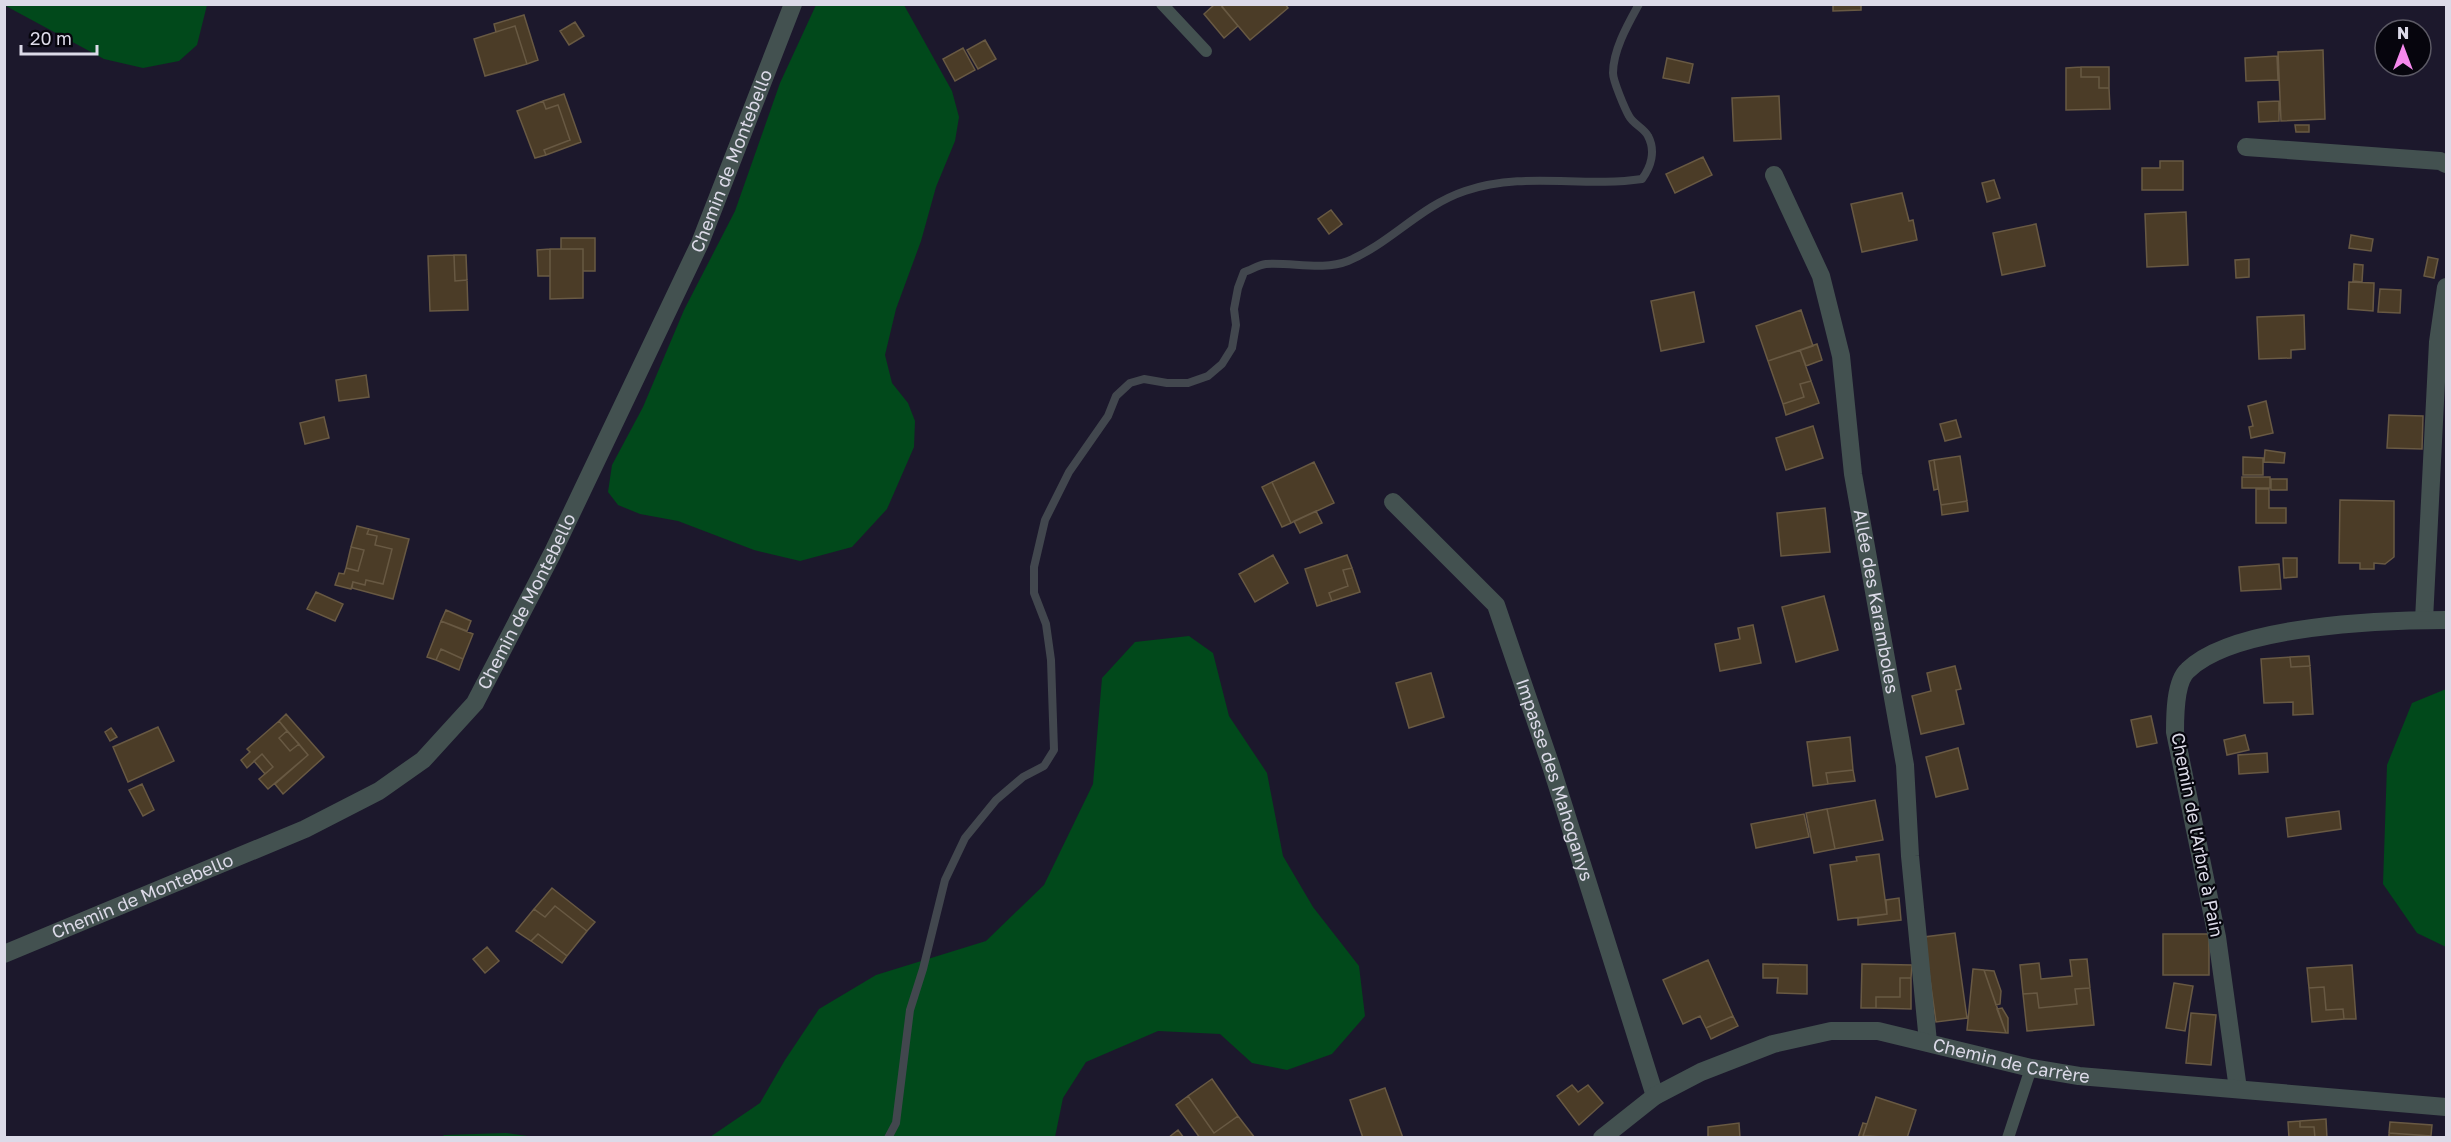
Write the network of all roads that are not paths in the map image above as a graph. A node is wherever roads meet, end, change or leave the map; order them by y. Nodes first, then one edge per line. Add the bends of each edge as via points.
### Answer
1 (793, 4) edge
2 (1162, 4) edge
3 (1206, 51) dead end
4 (2246, 147) dead end
5 (2446, 164) edge
6 (1774, 175) dead end
7 (2446, 287) edge
8 (1393, 502) dead end
9 (2424, 620) junction
10 (2446, 620) edge
11 (4, 954) edge
12 (1928, 1042) junction
13 (2031, 1068) junction
14 (2238, 1089) junction
15 (1655, 1096) junction
16 (2446, 1107) edge
17 (1602, 1137) edge
18 (2008, 1137) edge

1 - 11 street, Chemin de Montebello via 700,243 552,555 475,703 423,760 379,791 305,829
2 - 3 lane
4 - 5 street
6 - 12 street, Allée des Karamboles via 1821,276 1841,356 1854,474 1905,765
7 - 9 street via 2438,342
8 - 15 street, Impasse des Mahoganys via 1496,605
9 - 10 street, Chemin de l'Arbre à Pain
9 - 14 street, Chemin de l'Arbre à Pain via 2312,628 2260,637 2212,652 2186,671 2176,702 2175,732 2217,937
12 - 13 street, Chemin de Carrère
12 - 15 street, Chemin de Carrère via 1878,1031 1831,1031 1773,1044 1701,1072
13 - 14 street, Chemin de Carrère via 2079,1076
13 - 18 lane
14 - 16 street, Chemin de Carrère
15 - 17 street, Chemin de Carrère

